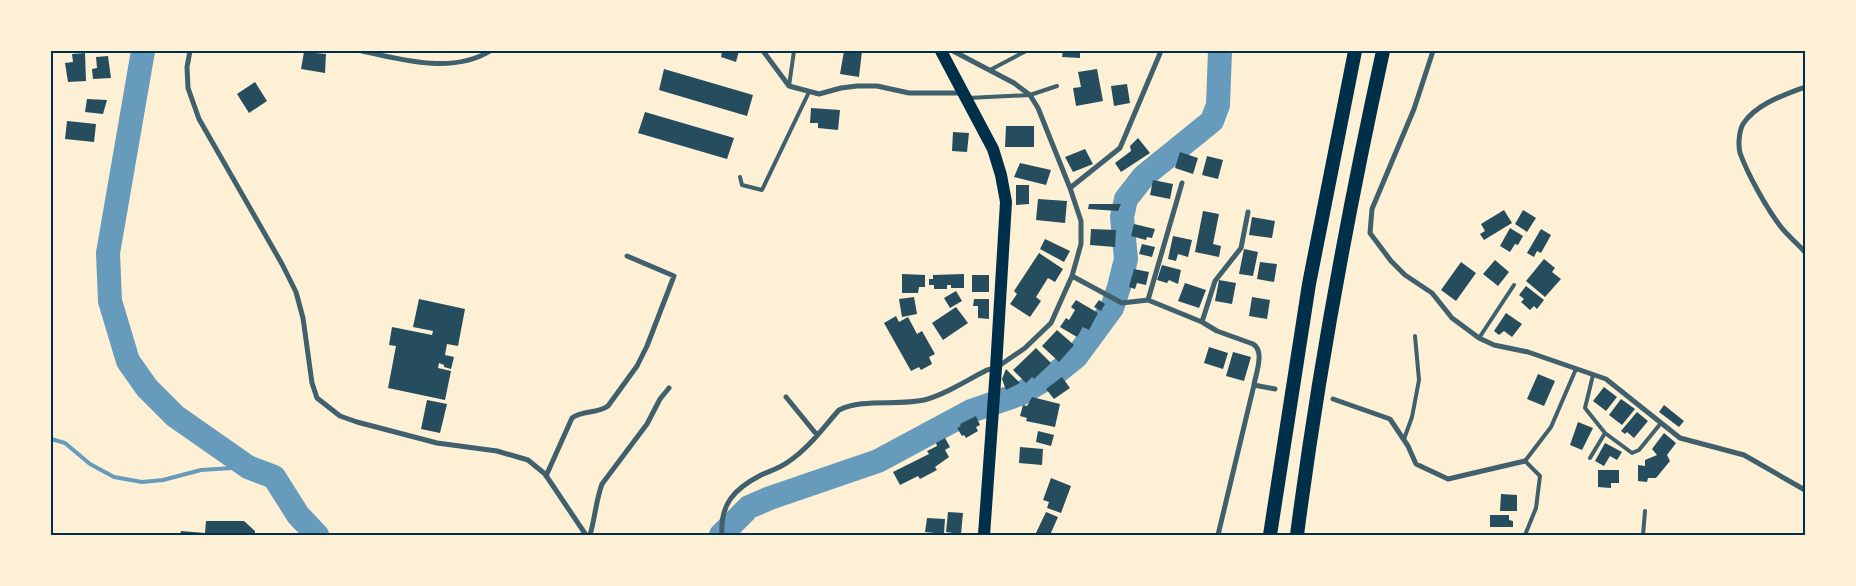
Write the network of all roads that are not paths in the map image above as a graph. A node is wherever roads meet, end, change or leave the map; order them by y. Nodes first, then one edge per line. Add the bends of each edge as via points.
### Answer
1 (190, 51) edge
2 (362, 51) edge
3 (490, 51) edge
4 (763, 51) edge
5 (794, 51) edge
6 (941, 51) edge
7 (953, 51) edge
8 (1026, 51) edge
9 (1161, 51) edge
10 (1355, 51) edge
11 (1383, 51) edge
12 (1432, 51) edge
13 (990, 70) junction
14 (790, 86) junction
15 (1057, 86) dead end
16 (1805, 87) edge
17 (809, 92) junction
18 (964, 95) junction
19 (1030, 95) junction
20 (740, 177) dead end
21 (1182, 183) dead end
22 (1070, 188) junction
23 (1248, 212) dead end
24 (1805, 252) edge
25 (627, 256) dead end
26 (1072, 276) junction
27 (1514, 285) dead end
28 (1148, 300) junction
29 (1202, 322) junction
30 (1415, 336) dead end
31 (1479, 338) junction
32 (996, 368) junction
33 (1576, 369) junction
34 (1594, 375) junction
35 (1254, 385) junction
36 (669, 388) dead end
37 (1275, 389) dead end
38 (786, 397) dead end
39 (1333, 399) dead end
40 (1662, 423) junction
41 (1605, 433) junction
42 (817, 435) junction
43 (1403, 439) junction
44 (1590, 458) dead end
45 (1525, 461) junction
46 (546, 476) junction
47 (1805, 490) edge
48 (1645, 511) dead end
49 (588, 535) edge
50 (722, 535) edge
51 (984, 535) edge
52 (1218, 535) edge
53 (1270, 535) edge
54 (1297, 535) edge
55 (1525, 535) edge
56 (1643, 535) edge

1 - 46 street via 188,88 199,119 296,292 317,398 340,416 357,422 437,443 514,455 528,460
2 - 3 street via 435,63 471,60
4 - 14 street
5 - 14 lane
6 - 18 main road
7 - 13 street
8 - 13 lane
9 - 22 street via 1120,148
10 - 53 highway via 1309,284
11 - 54 highway via 1342,258
12 - 31 street via 1414,109 1372,209 1370,233 1405,275 1432,293 1452,318
13 - 19 street
14 - 17 street
15 - 19 lane
16 - 24 street via 1773,100 1752,114 1742,125 1739,140 1740,152 1761,195 1781,227
17 - 18 street via 820,94 841,88 877,86 909,93
17 - 20 lane via 762,190 742,185
18 - 19 lane
18 - 32 main road via 993,149 1006,202
19 - 22 street
21 - 28 street
22 - 26 street via 1081,221 1081,244
23 - 29 street via 1241,248 1216,281
25 - 46 street via 674,276 637,366 608,406 576,414 572,418
26 - 28 street via 1122,304
26 - 32 street via 1052,323 1025,348
27 - 31 lane
28 - 29 street
29 - 35 street via 1258,347 1260,352
30 - 43 lane via 1419,380 1414,409
31 - 33 street
32 - 42 street via 926,399 846,406
32 - 51 main road
33 - 34 street
33 - 45 lane via 1551,427
34 - 40 street via 1606,379
34 - 41 lane via 1585,408
35 - 37 street
35 - 52 street
36 - 49 street via 648,424 602,484 595,519
38 - 42 street
39 - 43 street via 1390,419
40 - 41 lane via 1639,450 1632,453
40 - 47 street via 1680,438 1744,455
41 - 44 lane
42 - 50 street via 788,463 739,488 724,510
43 - 45 street via 1416,464 1448,479
45 - 55 lane via 1540,476 1536,508
46 - 49 street
48 - 56 lane

